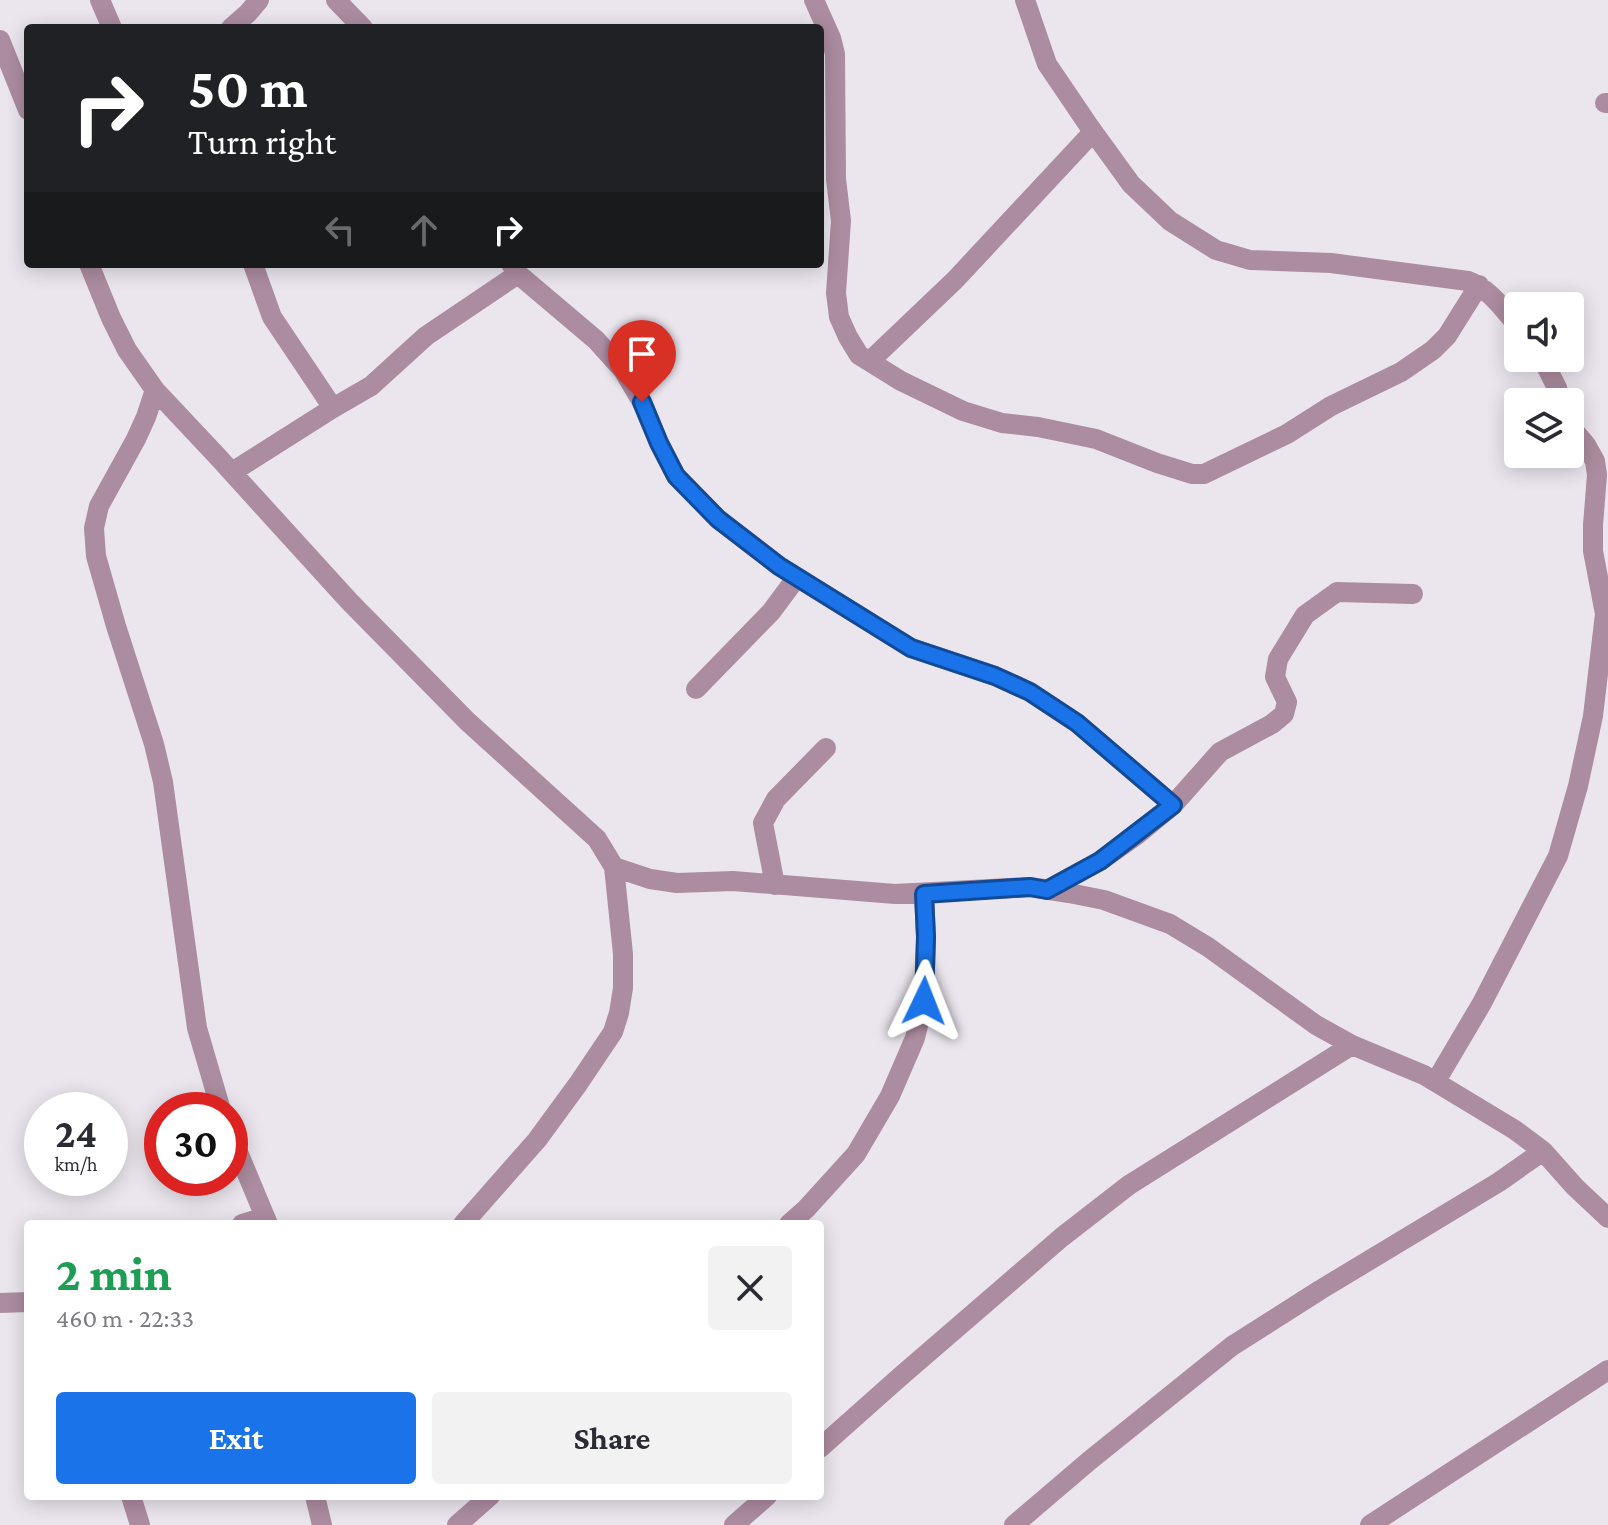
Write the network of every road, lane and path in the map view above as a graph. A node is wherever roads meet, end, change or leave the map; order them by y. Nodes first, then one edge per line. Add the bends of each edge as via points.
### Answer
1 (100, 0) edge
2 (259, 0) edge
3 (336, 0) edge
4 (814, 0) edge
5 (1025, 0) edge
6 (110, 24) edge
7 (236, 24) edge
8 (359, 24) edge
9 (0, 40) edge
10 (24, 100) edge
11 (1093, 132) junction
12 (91, 268) edge
13 (254, 268) edge
14 (514, 269) edge
15 (1479, 285) junction
16 (1504, 310) edge
17 (870, 361) junction
18 (155, 390) junction
19 (333, 408) junction
20 (1584, 443) edge
21 (232, 472) junction
22 (797, 577) junction
23 (1413, 594) dead end
24 (696, 689) dead end
25 (826, 748) dead end
26 (1173, 805) junction
27 (614, 867) junction
28 (775, 885) junction
29 (1047, 890) junction
30 (924, 894) junction
31 (1352, 1045) junction
32 (1436, 1081) junction
33 (216, 1092) edge
34 (1543, 1151) junction
35 (248, 1176) edge
36 (1608, 1218) edge
37 (266, 1220) edge
38 (467, 1220) edge
39 (794, 1220) edge
40 (24, 1302) edge
41 (0, 1303) edge
42 (1608, 1370) edge
43 (824, 1445) edge
44 (132, 1500) edge
45 (316, 1500) edge
46 (485, 1500) edge
47 (762, 1500) edge
48 (140, 1525) edge
49 (322, 1525) edge
50 (457, 1525) edge
51 (734, 1525) edge
52 (1014, 1525) edge
53 (1370, 1525) edge

1 - 6 street
2 - 7 street
3 - 8 street
4 - 17 street via 835,54 839,317 859,355
5 - 11 street via 1047,64
9 - 10 street
11 - 15 street via 1131,184 1170,221 1216,250 1250,260 1331,263
11 - 17 street via 955,280
12 - 18 street via 127,350
13 - 19 street via 272,317
14 - 19 street via 371,386
14 - 22 street via 623,370 676,476 718,519
15 - 16 street
15 - 17 street via 1447,336 1401,372 1204,474 1168,467 1096,439 963,411
18 - 21 street
18 - 33 street via 136,439 99,506 96,556 163,782 197,1028
19 - 21 street
20 - 32 street via 1597,475 1593,551 1605,614 1578,786 1558,856
21 - 27 street via 467,721 597,839
22 - 24 street via 771,612
22 - 26 street via 911,648 1030,692 1077,723
23 - 26 street via 1337,592 1305,615 1278,659 1275,677 1287,702 1284,714 1220,752
25 - 28 street via 776,799 763,823
26 - 29 street via 1100,861
27 - 28 street via 677,883
27 - 38 street via 623,988 613,1032 537,1140
28 - 30 street
29 - 30 street
29 - 31 street via 1104,900 1170,924
30 - 39 street via 924,1001 915,1038 890,1096 856,1154
31 - 32 street
31 - 43 street via 1129,1185
32 - 34 street
34 - 36 street
34 - 52 street via 1232,1346
35 - 37 street
40 - 41 street
42 - 53 street
44 - 48 street
45 - 49 street
46 - 50 street
47 - 51 street

